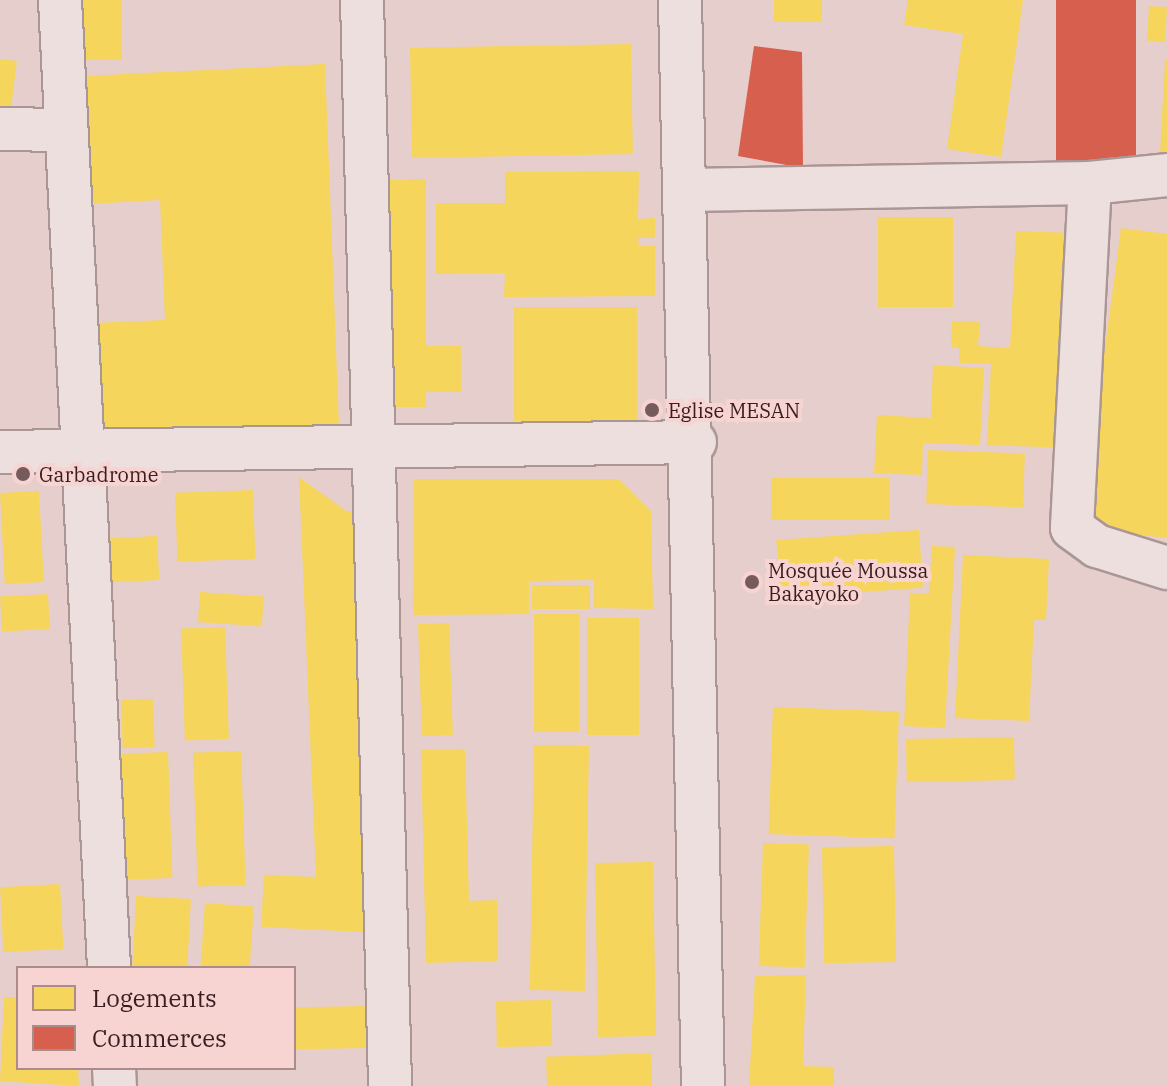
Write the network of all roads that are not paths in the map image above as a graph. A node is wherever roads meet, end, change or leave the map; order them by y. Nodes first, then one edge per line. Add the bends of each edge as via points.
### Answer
1 (60, 0) edge
2 (362, 0) edge
3 (680, 0) edge
4 (0, 129) edge
5 (65, 130) junction
6 (1167, 175) edge
7 (1090, 183) junction
8 (687, 190) junction
9 (695, 442) junction
10 (0, 452) edge
11 (85, 452) junction
12 (378, 452) junction
13 (1167, 568) edge
14 (109, 966) edge
15 (390, 1086) edge
16 (703, 1086) edge

1 - 5 street
2 - 12 street
3 - 8 street
4 - 5 street
5 - 11 street
6 - 7 street
7 - 8 street
7 - 13 street via 1072,528 1097,546
8 - 9 street
9 - 12 street
9 - 16 street
10 - 11 street
11 - 12 street
11 - 14 street
12 - 15 street

